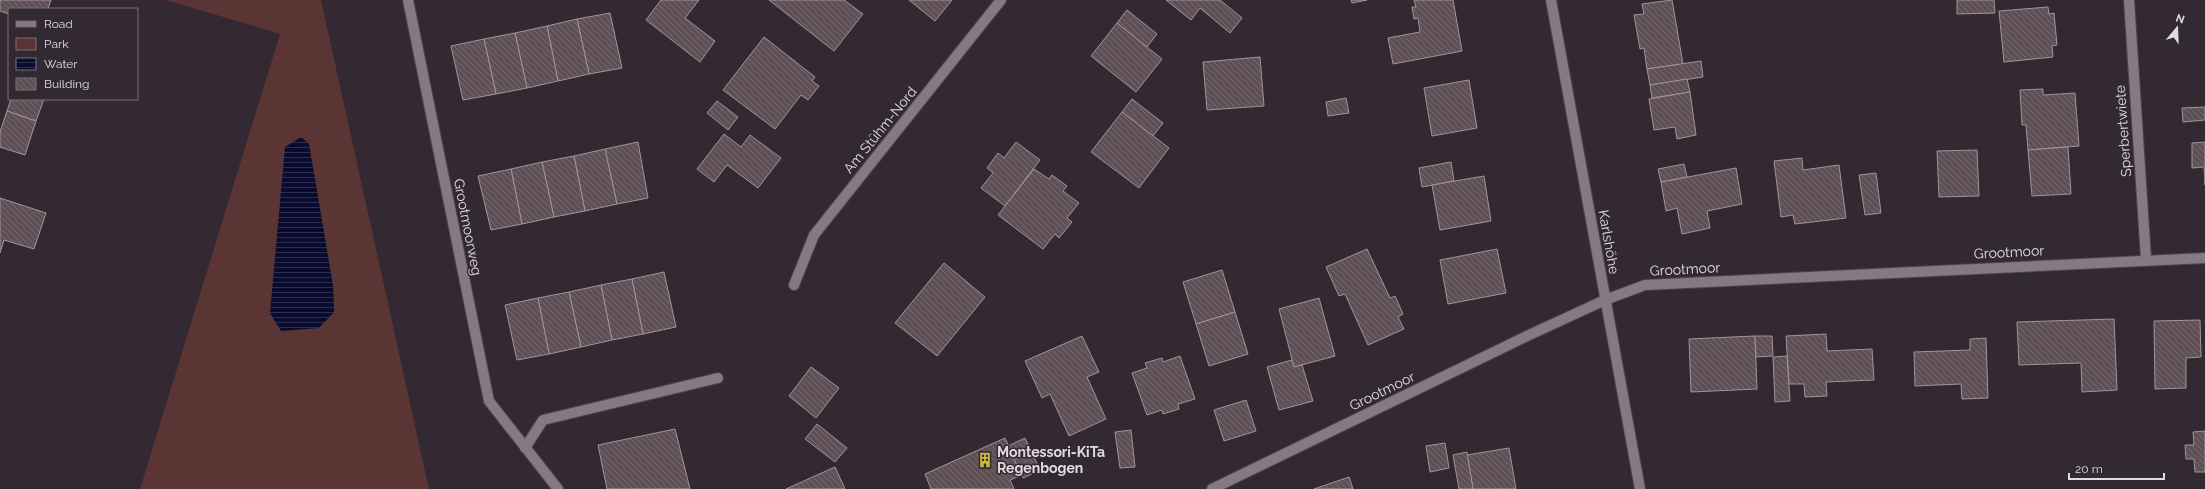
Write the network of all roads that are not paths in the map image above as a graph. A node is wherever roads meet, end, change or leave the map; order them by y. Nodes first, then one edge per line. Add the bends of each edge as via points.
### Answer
1 (408, 0) edge
2 (1001, 0) edge
3 (1550, 0) edge
4 (2129, 0) edge
5 (2205, 258) edge
6 (2146, 259) junction
7 (794, 285) dead end
8 (1605, 300) junction
9 (718, 378) dead end
10 (525, 448) junction
11 (558, 489) edge
12 (1212, 489) edge
13 (1640, 489) edge

1 - 10 street, Grootmoorweg via 488,401
2 - 7 street, Am Stühm-Nord via 814,236
3 - 8 street, Karlshöhe
4 - 6 street, Sperbertwiete
5 - 6 street, Grootmoor
6 - 8 street, Grootmoor via 1645,285
8 - 12 street, Grootmoor
8 - 13 street, Karlshöhe
9 - 10 street via 543,420
10 - 11 street, Grootmoorweg

